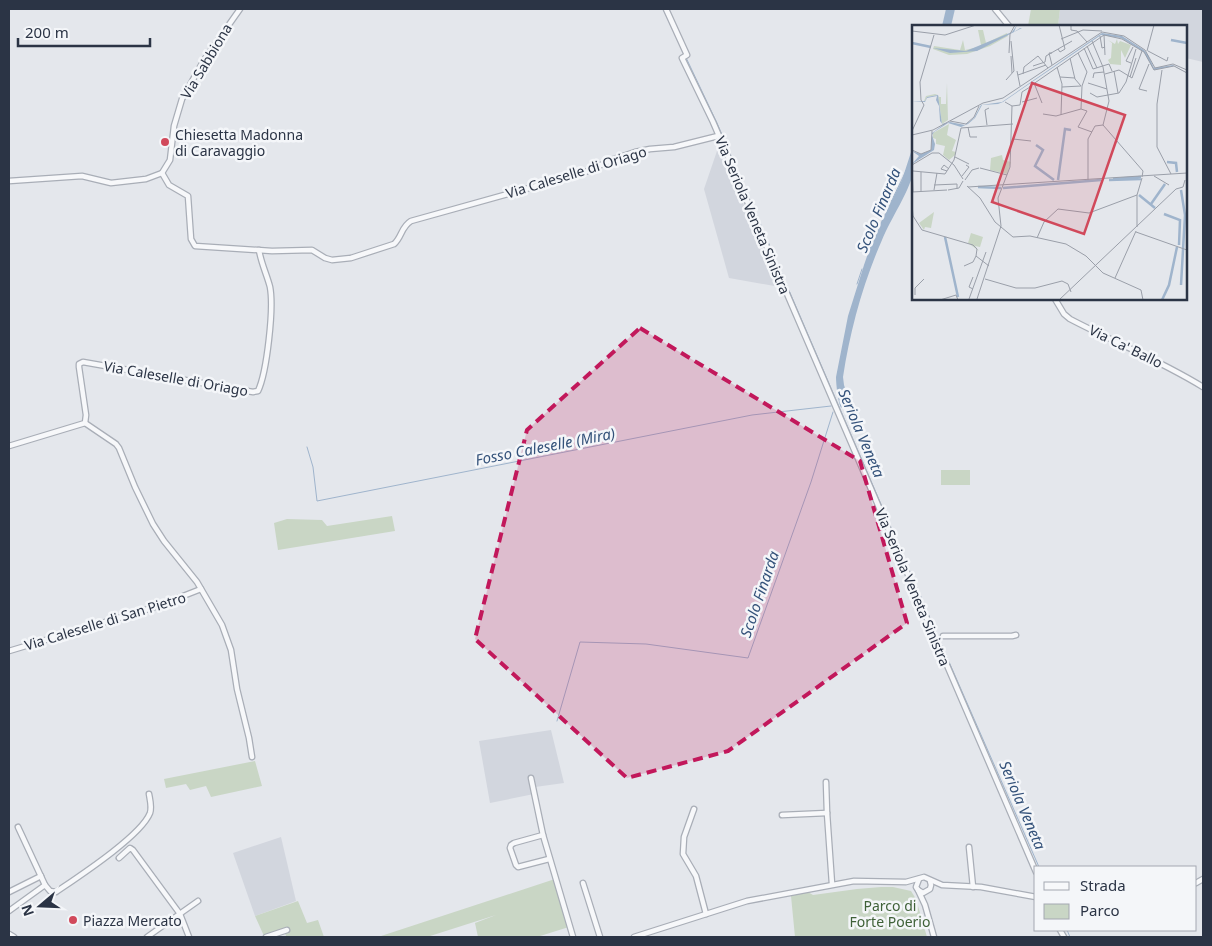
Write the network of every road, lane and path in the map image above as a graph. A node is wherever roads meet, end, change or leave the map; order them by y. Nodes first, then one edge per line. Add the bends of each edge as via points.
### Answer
1 (240, 9) edge
2 (666, 9) edge
3 (995, 9) edge
4 (1008, 25) edge
5 (718, 136) junction
6 (162, 172) junction
7 (9, 182) edge
8 (259, 250) junction
9 (1056, 300) edge
10 (1203, 387) edge
11 (85, 423) junction
12 (9, 446) edge
13 (201, 590) junction
14 (1016, 635) dead end
15 (943, 636) dead end
16 (9, 651) edge
17 (252, 757) dead end
18 (531, 778) dead end
19 (826, 782) dead end
20 (149, 794) dead end
21 (694, 809) dead end
22 (827, 813) junction
23 (782, 815) dead end
24 (18, 827) dead end
25 (543, 835) junction
26 (970, 847) dead end
27 (119, 858) dead end
28 (550, 859) junction
29 (1034, 867) edge
30 (41, 876) junction
31 (919, 879) junction
32 (930, 880) junction
33 (906, 882) junction
34 (583, 883) dead end
35 (832, 884) junction
36 (45, 885) junction
37 (942, 885) junction
38 (973, 887) junction
39 (917, 889) junction
40 (929, 890) junction
41 (9, 892) edge
42 (1034, 897) edge
43 (198, 901) dead end
44 (925, 905) junction
45 (9, 911) edge
46 (180, 914) junction
47 (706, 914) junction
48 (286, 930) dead end
49 (9, 934) edge
50 (14, 937) edge
51 (147, 937) edge
52 (189, 937) edge
53 (266, 937) edge
54 (573, 937) edge
55 (600, 937) edge
56 (634, 937) edge
57 (934, 937) edge

1 - 6 street, Via Sabbiona via 204,60 182,99 174,126 170,160
2 - 5 street, Via Seriola Veneta Sinistra
3 - 4 street
5 - 8 street, Via Caleselle di Oriago via 629,154 583,173 411,221 404,226 394,244 351,258 328,260 312,250
5 - 29 street, Via Seriola Veneta Sinistra
6 - 7 street via 146,179 111,183 82,176
6 - 8 street via 170,185 188,196 191,239 195,246
8 - 11 street, Via Caleselle di Oriago via 272,302 258,391 82,362 78,367
9 - 10 street, Via Ca' Ballo via 1070,319 1178,371
11 - 12 street
11 - 13 street, Via Caleselle di San Pietro via 119,448 153,524
13 - 16 street, Via Caleselle di San Pietro
13 - 17 street, Via Caleselle di San Pietro via 226,634
14 - 15 street
18 - 25 street
19 - 22 street
20 - 36 street via 149,814 119,848 56,892
21 - 47 street via 684,837 684,854 696,876
22 - 23 street
22 - 35 street
24 - 30 street
25 - 28 street
25 - 28 street via 514,843 510,848 518,867
26 - 38 street
27 - 46 street via 130,848 133,850
28 - 54 street
30 - 36 street
30 - 41 street
31 - 32 street
31 - 33 street
31 - 39 street
32 - 37 street
32 - 40 street
33 - 35 street
33 - 39 street
34 - 55 street
35 - 47 street via 754,899
36 - 45 street
37 - 38 street
37 - 40 street
38 - 42 street
39 - 40 street via 923,893
39 - 44 street
40 - 44 street
43 - 46 street
44 - 57 street
46 - 51 street
46 - 52 street
47 - 56 street
48 - 53 street
49 - 50 street

